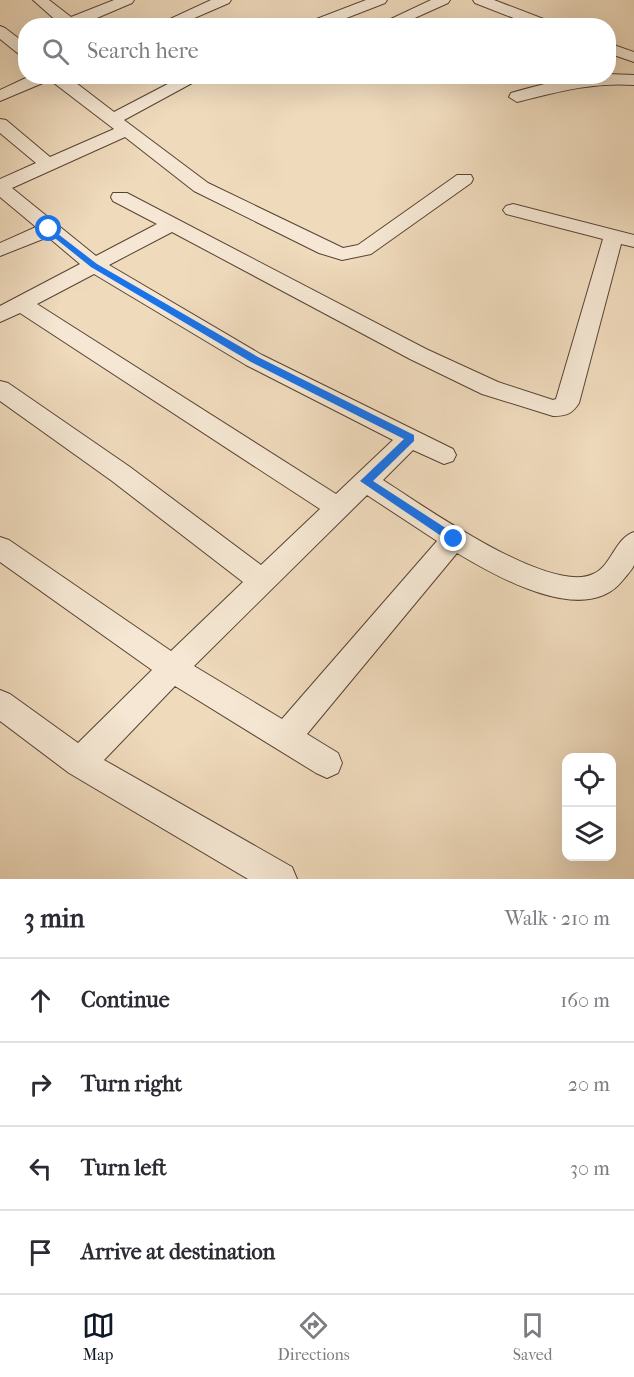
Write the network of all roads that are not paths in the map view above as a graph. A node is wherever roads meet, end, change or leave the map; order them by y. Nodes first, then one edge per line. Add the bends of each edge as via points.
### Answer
1 (40, 0) edge
2 (127, 0) edge
3 (224, 0) edge
4 (380, 0) edge
5 (443, 0) edge
6 (480, 0) edge
7 (60, 18) edge
8 (82, 18) edge
9 (181, 18) edge
10 (332, 18) edge
11 (401, 18) edge
12 (528, 18) edge
13 (0, 31) edge
14 (18, 43) edge
15 (616, 51) edge
16 (634, 57) edge
17 (616, 79) edge
18 (634, 80) edge
19 (27, 84) edge
20 (66, 84) edge
21 (184, 84) edge
22 (559, 84) edge
23 (0, 96) edge
24 (517, 97) dead end
25 (119, 124) junction
26 (1, 126) edge
27 (48, 164) junction
28 (465, 179) dead end
29 (0, 187) edge
30 (120, 197) dead end
31 (513, 210) dead end
32 (172, 224) junction
33 (49, 229) junction
34 (628, 235) edge
35 (0, 250) edge
36 (94, 265) junction
37 (21, 304) junction
38 (0, 315) edge
39 (0, 389) edge
40 (411, 438) junction
41 (444, 455) dead end
42 (366, 481) junction
43 (336, 507) junction
44 (454, 539) junction
45 (634, 543) edge
46 (0, 548) edge
47 (262, 581) junction
48 (172, 668) junction
49 (0, 704) edge
50 (285, 737) junction
51 (80, 763) junction
52 (327, 763) dead end
53 (280, 879) edge

1 - 7 street
2 - 8 street
3 - 9 street
4 - 10 street
5 - 11 street
6 - 12 street
13 - 14 street
15 - 16 street
17 - 18 street
19 - 23 street
20 - 25 street
21 - 25 street
22 - 24 street
25 - 27 street
25 - 28 street via 201,187 342,254 364,250
26 - 27 street
27 - 29 street
29 - 33 street
30 - 32 street
31 - 34 street
32 - 34 street via 418,354 490,388 553,408 562,408 567,403
32 - 36 street
33 - 35 street
33 - 36 street
36 - 37 street
36 - 40 street via 254,360
37 - 38 street
37 - 43 street
39 - 47 street
40 - 41 street
40 - 42 street
42 - 43 street
42 - 44 street
43 - 47 street
44 - 45 street via 514,572 568,590 603,583
44 - 50 street
46 - 48 street
47 - 48 street
48 - 50 street
48 - 51 street
49 - 51 street
50 - 52 street
51 - 53 street

